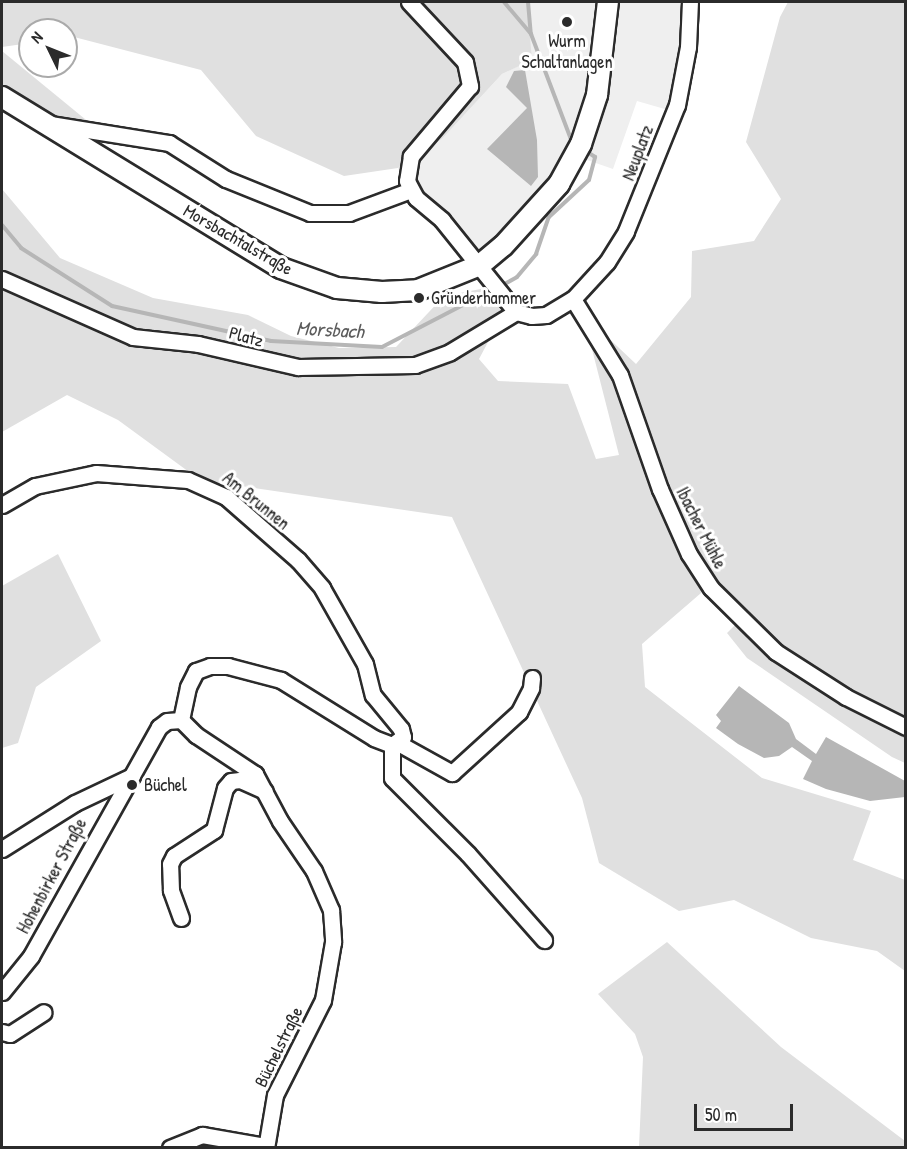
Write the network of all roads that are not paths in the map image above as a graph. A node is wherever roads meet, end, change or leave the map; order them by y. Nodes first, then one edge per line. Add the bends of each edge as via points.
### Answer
1 (409, 2) edge
2 (608, 2) edge
3 (690, 2) edge
4 (2, 97) edge
5 (44, 123) junction
6 (411, 190) junction
7 (480, 265) junction
8 (2, 279) edge
9 (573, 299) junction
10 (516, 312) junction
11 (2, 505) edge
12 (532, 678) dead end
13 (181, 720) junction
14 (906, 727) edge
15 (395, 744) junction
16 (132, 776) junction
17 (265, 791) junction
18 (2, 849) edge
19 (182, 918) dead end
20 (544, 940) dead end
21 (2, 992) edge
22 (44, 1012) dead end
23 (2, 1032) edge
24 (266, 1147) edge
25 (170, 1148) edge

1 - 6 street via 465,62 470,86 411,156 406,173
2 - 7 main road, Morsbachtalstraße via 597,95 581,144 559,184 537,211
3 - 9 street, Neuplatz via 683,86 647,184 618,248
4 - 5 main road, Morsbachtalstraße
5 - 6 street via 169,143 226,179 310,213 349,213
5 - 7 main road, Morsbachtalstraße via 281,268 313,282 358,290 418,290
6 - 7 street
7 - 10 street
8 - 10 street, Platz via 133,336 198,344 298,366 415,365 450,352
9 - 10 street via 546,315
9 - 14 street, Ibacher Mühle via 620,375 660,489 689,554 711,588 776,652 846,697
11 - 15 street, Am Brunnen via 35,486 96,473 188,480 207,486 252,519 322,588 365,664 373,695 401,729 403,737
12 - 15 street via 519,712 452,772
13 - 15 street via 196,671 228,666 280,680 325,710
13 - 16 street via 167,721 159,727
13 - 17 street via 196,735 250,769
15 - 20 street via 392,778 468,854
16 - 18 street via 75,802
16 - 21 street, Hohenbirker Straße via 90,843 31,956
17 - 19 street via 240,780 231,781 225,788 214,830 174,856 170,864 171,890
17 - 24 street, Büchelstraße via 314,871 331,910 333,942 323,1000 275,1095
22 - 23 street via 10,1034
24 - 25 street via 202,1135

